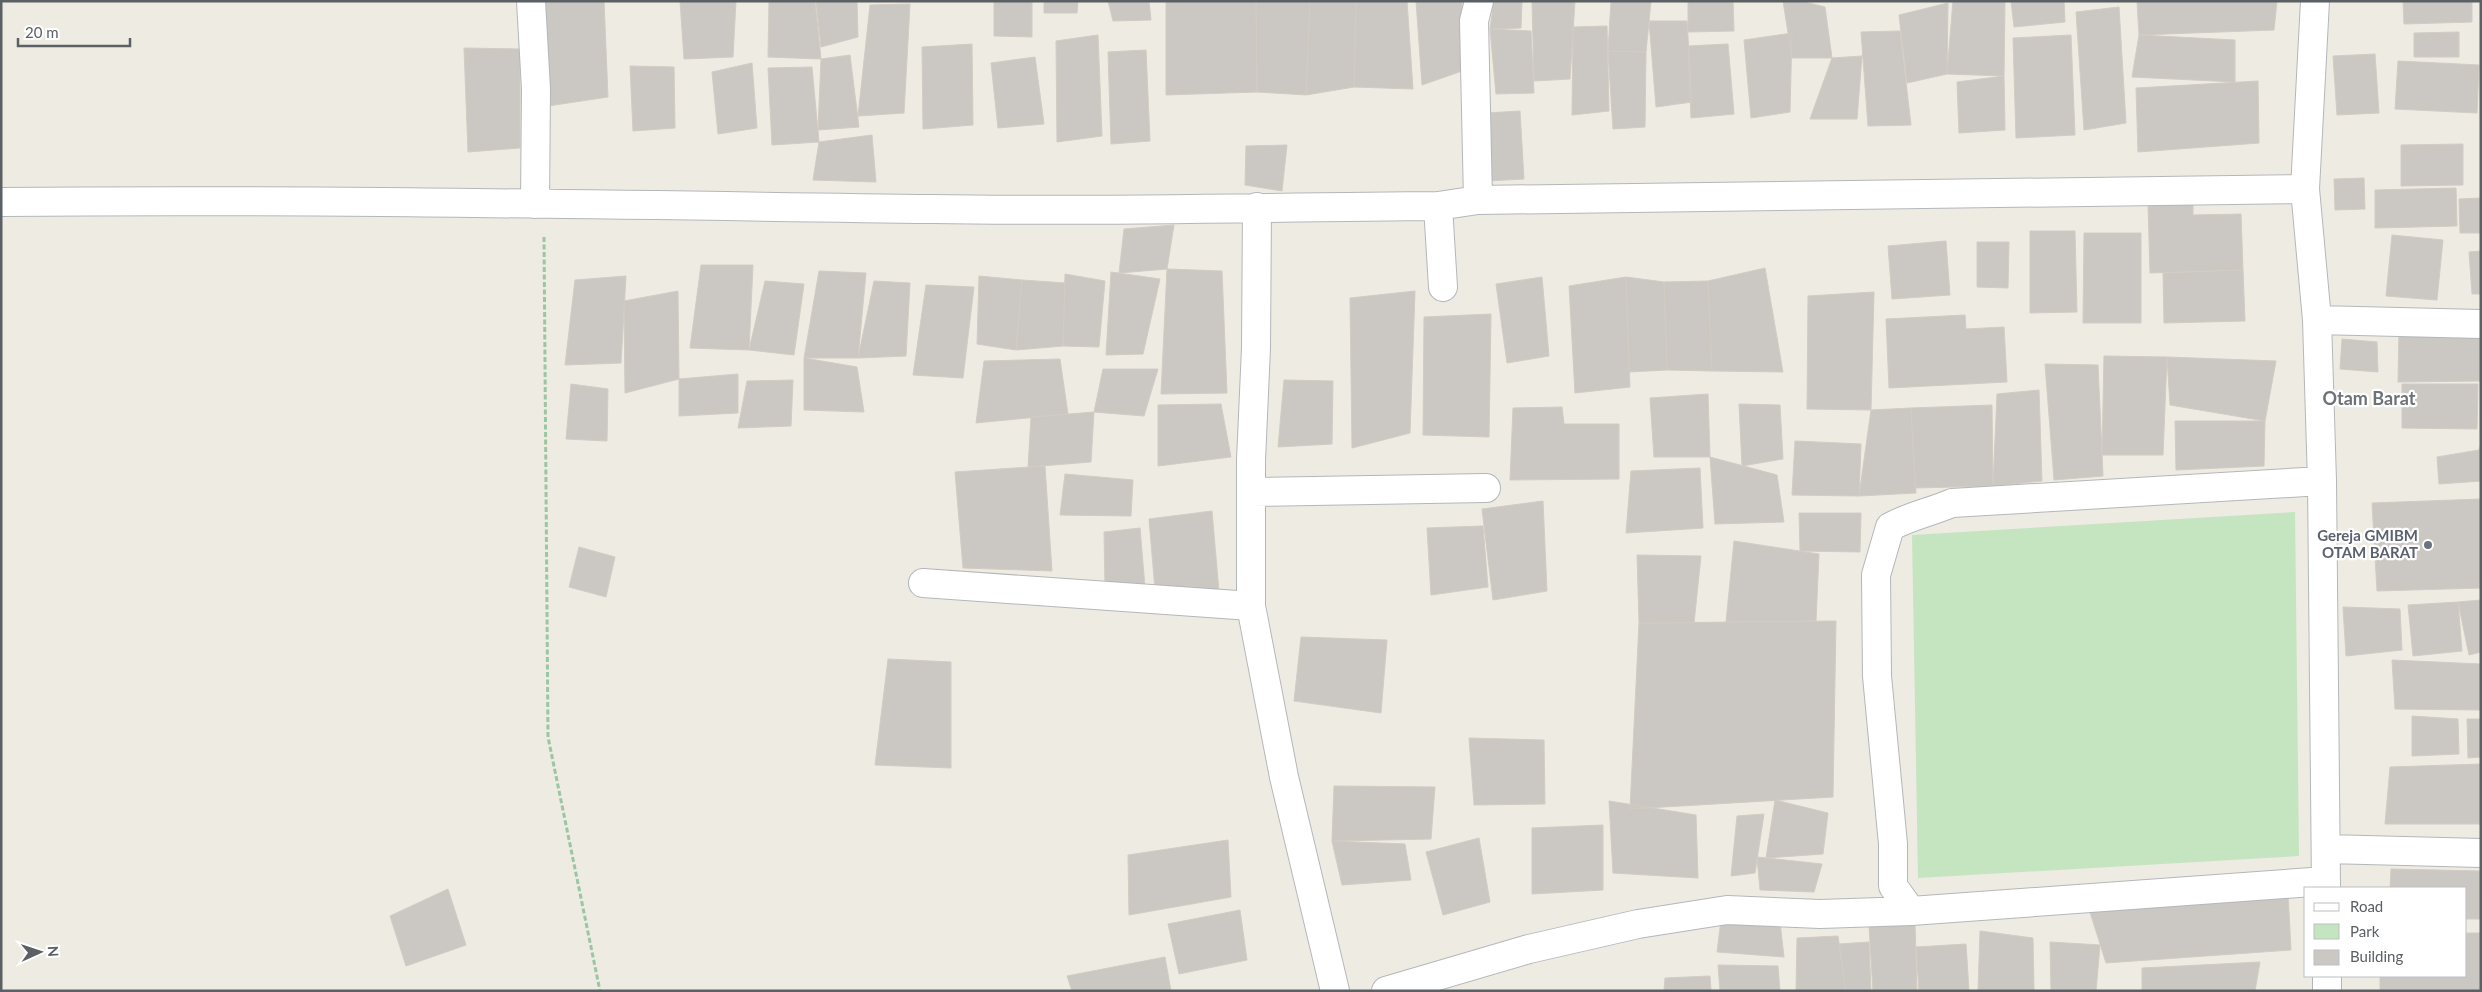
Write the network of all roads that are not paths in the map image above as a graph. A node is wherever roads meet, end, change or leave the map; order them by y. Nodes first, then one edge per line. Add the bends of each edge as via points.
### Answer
1 (531, 1) edge
2 (1479, 1) edge
3 (2315, 1) edge
4 (2305, 189) junction
5 (1478, 200) junction
6 (1, 202) edge
7 (539, 204) junction
8 (1438, 206) junction
9 (1257, 207) junction
10 (1443, 287) dead end
11 (2317, 320) junction
12 (2481, 324) edge
13 (2322, 481) junction
14 (1486, 488) dead end
15 (1251, 492) junction
16 (923, 582) dead end
17 (1251, 606) junction
18 (2327, 849) junction
19 (2481, 853) edge
20 (2326, 885) edge
21 (1911, 911) junction
22 (2327, 977) edge
23 (1335, 991) edge
24 (1386, 991) edge
25 (2327, 991) edge

1 - 7 street
2 - 5 street via 1474,21
3 - 4 street
4 - 5 street
4 - 11 street
5 - 8 street
6 - 7 street via 175,200
7 - 9 street via 936,210
8 - 9 street
8 - 10 street
9 - 15 street
11 - 12 street
11 - 13 street
13 - 18 street
13 - 21 street via 1952,503 1906,518 1890,528 1876,575 1877,676 1893,844 1893,886
14 - 15 street
15 - 17 street
16 - 17 street
17 - 23 street via 1284,777
18 - 19 street
18 - 20 street
20 - 21 street
21 - 24 street via 1820,914 1727,910 1638,924 1529,949
22 - 25 street

